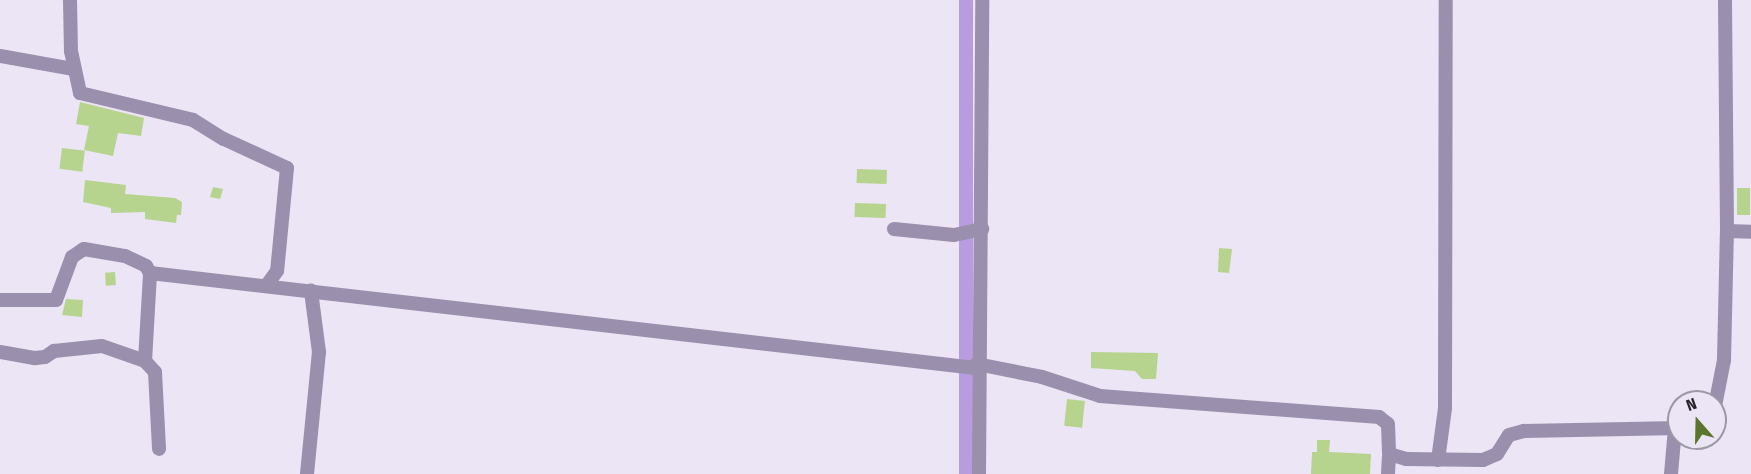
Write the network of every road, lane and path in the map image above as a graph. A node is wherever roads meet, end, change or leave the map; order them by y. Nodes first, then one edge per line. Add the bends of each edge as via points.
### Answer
1 (70, 0) edge
2 (982, 0) edge
3 (1446, 0) edge
4 (1725, 0) edge
5 (0, 56) edge
6 (74, 69) junction
7 (894, 229) dead end
8 (1728, 231) junction
9 (973, 232) junction
10 (1751, 232) edge
11 (150, 273) junction
12 (267, 285) junction
13 (311, 291) junction
14 (0, 300) edge
15 (0, 352) edge
16 (145, 361) junction
17 (977, 366) junction
18 (1718, 390) edge
19 (1667, 428) edge
20 (159, 449) dead end
21 (1674, 450) edge
22 (1389, 454) junction
23 (1438, 460) junction
24 (307, 474) edge
25 (979, 474) edge
26 (1388, 474) edge
27 (1671, 474) edge

1 - 6 street
2 - 9 street
3 - 23 street via 1445,408
4 - 8 street
5 - 6 street
6 - 12 street via 77,87 85,96 184,117 285,165 288,178 276,271
7 - 9 street
8 - 10 street
8 - 18 street via 1724,360
9 - 17 street
11 - 12 street
11 - 14 street via 146,266 125,256 84,249 72,257 56,300
11 - 16 street
12 - 13 street
13 - 17 street
13 - 24 street via 319,352
15 - 16 street via 35,358 54,351 102,346
16 - 20 street via 155,372
17 - 22 street via 1051,380 1100,396 1379,417 1388,424
17 - 25 street
19 - 23 street via 1515,432 1491,458
21 - 27 street
22 - 23 street
22 - 26 street

